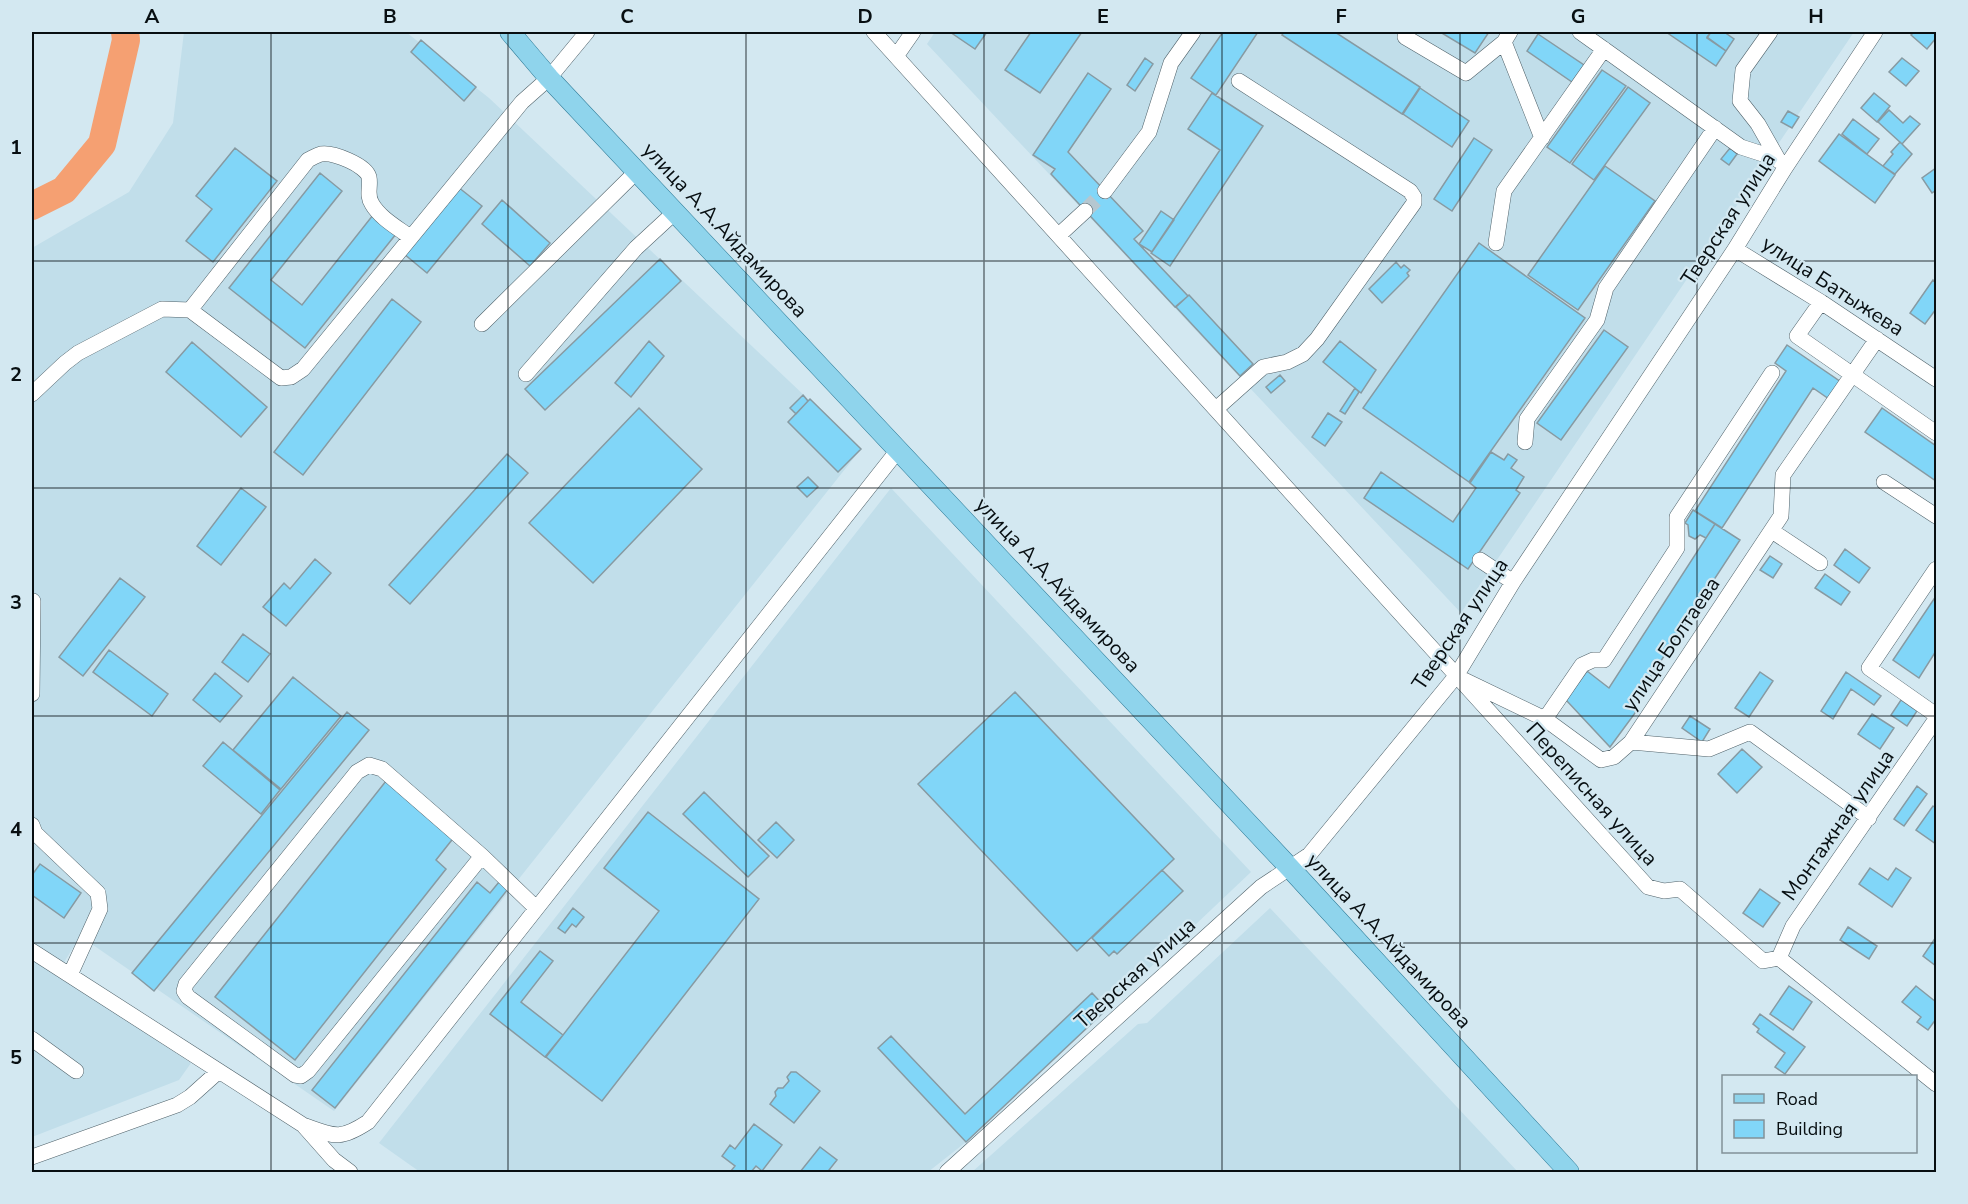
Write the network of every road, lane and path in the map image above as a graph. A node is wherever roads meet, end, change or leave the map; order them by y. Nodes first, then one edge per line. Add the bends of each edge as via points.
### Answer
1 (510, 32) edge
2 (587, 32) edge
3 (874, 32) edge
4 (913, 32) edge
5 (1193, 32) edge
6 (1580, 32) edge
7 (1770, 32) edge
8 (1875, 32) edge
9 (1405, 37) dead end
10 (1507, 37) edge
11 (1604, 49) junction
12 (897, 55) junction
13 (549, 78) junction
14 (1239, 81) dead end
15 (1715, 128) junction
16 (1542, 138) junction
17 (1780, 163) junction
18 (637, 171) junction
19 (1106, 191) tunnel mouth
20 (1085, 211) tunnel mouth
21 (675, 212) junction
22 (1059, 235) junction
23 (411, 237) junction
24 (1497, 243) dead end
25 (1736, 249) junction
26 (1821, 302) junction
27 (190, 310) junction
28 (482, 324) dead end
29 (1877, 339) junction
30 (1772, 373) dead end
31 (526, 374) dead end
32 (1852, 375) junction
33 (1936, 379) edge
34 (32, 394) edge
35 (1216, 410) junction
36 (1936, 433) edge
37 (1525, 442) dead end
38 (899, 450) junction
39 (1884, 482) dead end
40 (1936, 516) edge
41 (1772, 531) junction
42 (1480, 560) dead end
43 (1820, 563) dead end
44 (1936, 569) edge
45 (1513, 582) junction
46 (33, 601) edge
47 (1456, 676) junction
48 (32, 694) edge
49 (1936, 717) edge
50 (1545, 719) junction
51 (1630, 742) junction
52 (1869, 818) junction
53 (32, 825) edge
54 (482, 856) junction
55 (1290, 868) junction
56 (536, 908) junction
57 (33, 955) edge
58 (1779, 958) junction
59 (70, 975) junction
60 (32, 1039) edge
61 (76, 1071) dead end
62 (219, 1071) junction
63 (1936, 1084) edge
64 (303, 1125) junction
65 (32, 1157) edge
66 (350, 1173) edge
67 (947, 1173) edge
68 (1569, 1173) edge

1 - 13 main road, улица А.А.Айдамирова
2 - 13 street
3 - 12 street
4 - 12 street
5 - 19 street via 1171,63 1149,132
6 - 11 street
7 - 17 street via 1743,70 1740,101
8 - 17 street, Тверская улица
9 - 10 street via 1466,73
10 - 16 street
11 - 15 street
11 - 16 street
12 - 22 street
13 - 18 main road, улица А.А.Айдамирова
13 - 23 street via 522,102
14 - 35 street via 1410,192 1414,203 1303,354 1263,367
15 - 17 street via 1741,147
15 - 37 street via 1606,288 1597,320 1527,419
16 - 24 street via 1504,191
17 - 25 street, Тверская улица
18 - 21 main road, улица А.А.Айдамирова
18 - 28 street
20 - 22 street
21 - 31 street via 636,248
21 - 38 main road, улица А.А.Айдамирова
22 - 35 street
23 - 27 street via 303,369 291,377 281,378
23 - 27 street via 370,202 369,177 364,168 321,154 308,160
25 - 26 street, улица Батыжева
25 - 45 street, Тверская улица
26 - 29 street, улица Батыжева
26 - 32 street via 1797,336
27 - 34 street via 162,309 88,348 65,363
29 - 32 street, улица Болтаева
29 - 33 street, улица Батыжева
30 - 50 street via 1677,517 1677,548 1604,660 1582,665
32 - 36 street
32 - 41 street, улица Болтаева via 1783,475 1781,516
35 - 47 street
38 - 55 main road, улица А.А.Айдамирова
38 - 56 street
39 - 40 street
41 - 43 street
41 - 51 street, улица Болтаева
42 - 45 street
44 - 49 street via 1869,668
45 - 47 street, Тверская улица
46 - 48 street
47 - 50 street
47 - 55 street, Тверская улица via 1309,855
47 - 58 street, Переписная улица via 1648,887 1680,889 1763,961
49 - 52 street, Монтажная улица
50 - 51 street via 1601,760 1614,757
51 - 52 street, улица Болтаева via 1709,749 1750,732
52 - 58 street, Монтажная улица via 1793,926
53 - 59 street via 35,833 98,893 100,909
54 - 54 street via 301,1076 184,991 357,772 369,765 382,769
54 - 56 street
55 - 67 street, Тверская улица via 1261,887
55 - 68 main road, улица А.А.Айдамирова
56 - 64 street via 368,1122 351,1133 333,1135
57 - 59 street
58 - 63 street, Переписная улица
59 - 62 street
60 - 61 street
62 - 64 street
62 - 65 street via 177,1105
64 - 66 street

